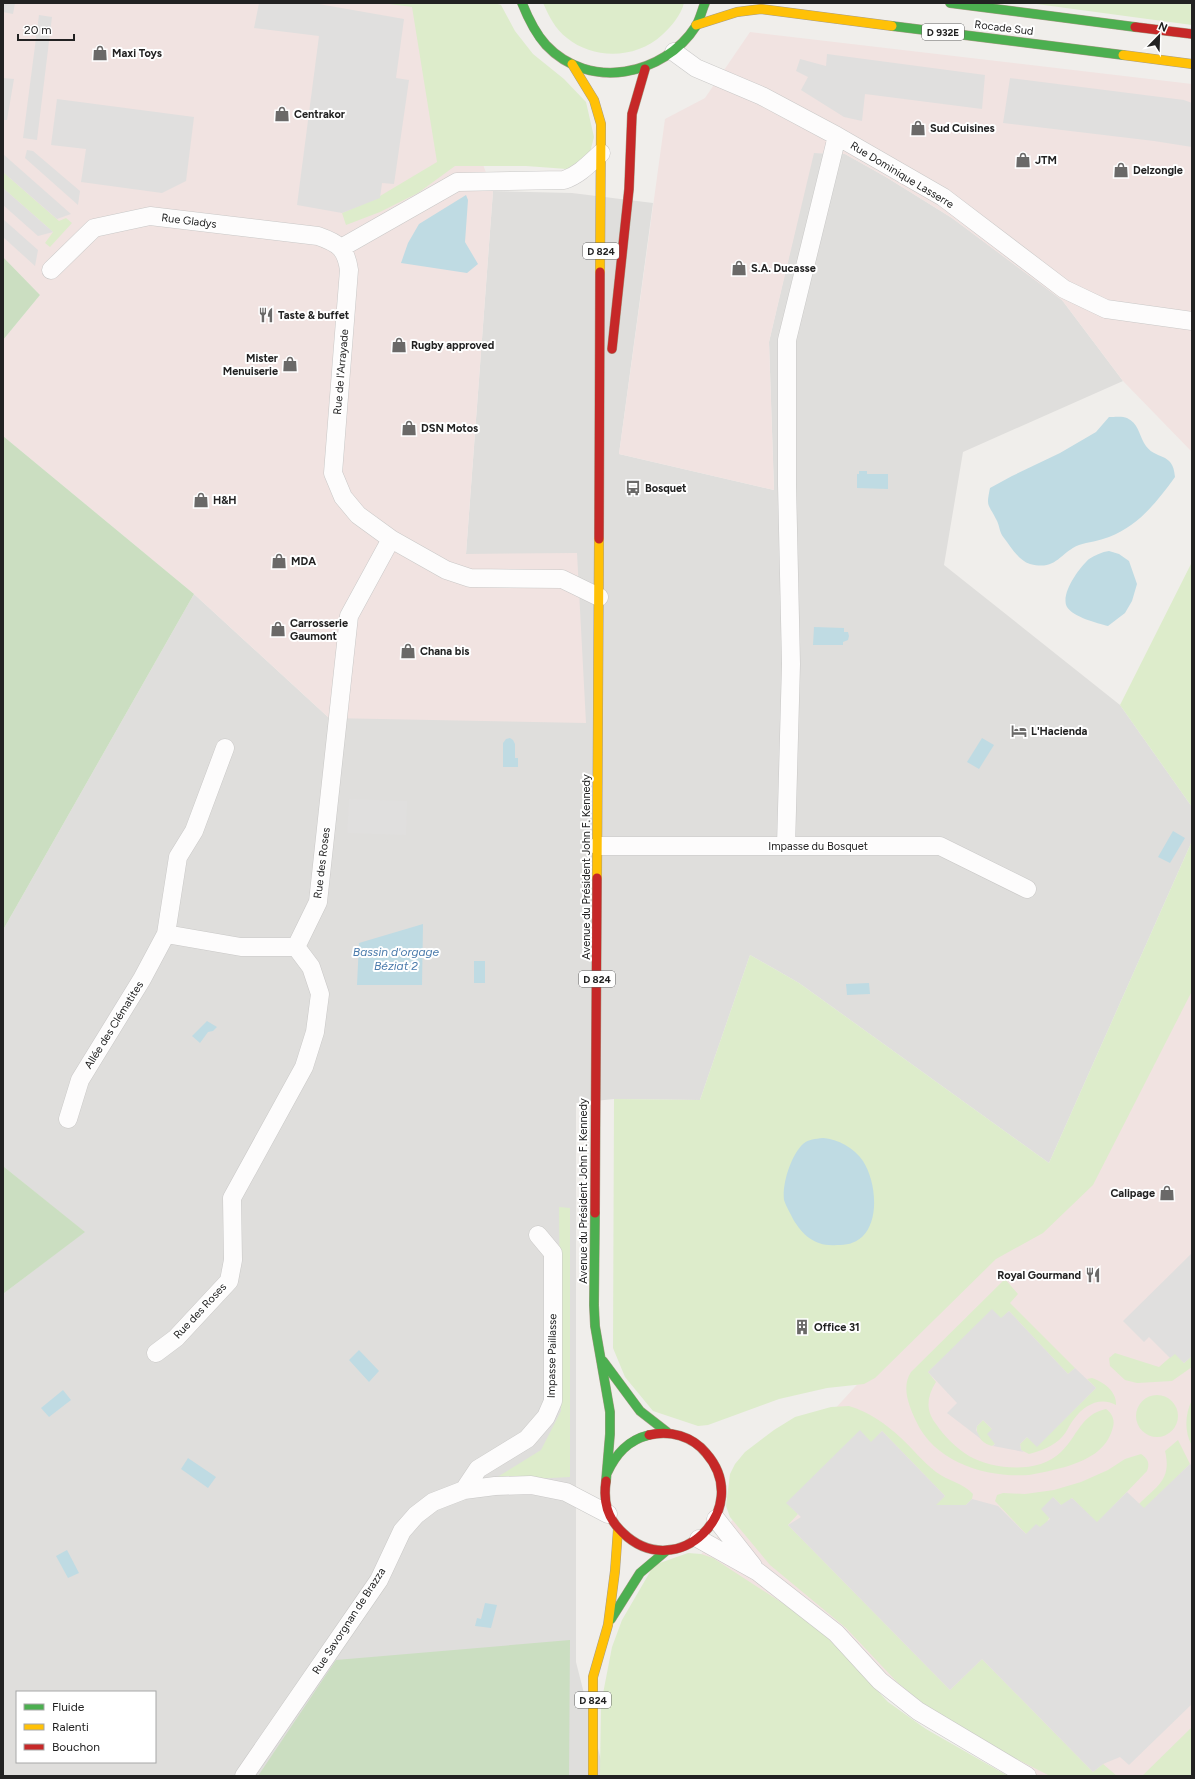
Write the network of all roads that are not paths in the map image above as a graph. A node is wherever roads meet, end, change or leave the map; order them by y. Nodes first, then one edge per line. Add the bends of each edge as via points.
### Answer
1 (522, 3) edge
2 (705, 3) edge
3 (950, 3) edge
4 (696, 25) junction
5 (1192, 34) edge
6 (674, 52) junction
7 (572, 64) junction
8 (1192, 64) edge
9 (645, 68) junction
10 (837, 136) junction
11 (601, 153) junction
12 (341, 248) junction
13 (51, 270) dead end
14 (1192, 321) edge
15 (611, 362) dead end
16 (609, 377) dead end
17 (600, 446) junction
18 (391, 539) junction
19 (599, 597) junction
20 (225, 748) dead end
21 (598, 846) junction
22 (786, 846) junction
23 (1027, 889) dead end
24 (166, 934) junction
25 (296, 947) junction
26 (68, 1119) dead end
27 (538, 1235) dead end
28 (156, 1353) dead end
29 (602, 1360) junction
30 (667, 1432) junction
31 (607, 1473) junction
32 (464, 1490) junction
33 (608, 1514) junction
34 (716, 1519) junction
35 (618, 1529) junction
36 (699, 1539) junction
37 (666, 1551) junction
38 (758, 1572) junction
39 (608, 1625) junction
40 (244, 1776) edge
41 (593, 1776) edge
42 (1027, 1776) edge

1 - 7 main road via 533,28 550,49
2 - 4 main road
3 - 5 main road, Rocade Sud
4 - 6 main road
4 - 8 main road, Rocade Sud / D 932E via 736,12 761,9
6 - 9 main road
6 - 10 street, Rue Dominique Lasserre via 696,68 762,96
7 - 9 main road via 596,72 620,74
7 - 11 main road, Avenue du Président John F. Kennedy / D 824 via 594,100 601,124
9 - 15 main road, D 824 via 632,114 629,189
10 - 14 street, Rue Dominique Lasserre via 943,197 1064,289 1106,309
10 - 22 street via 787,340 791,664
11 - 12 street via 574,177 564,180 457,182
11 - 17 main road, Avenue du Président John F. Kennedy / D 824
12 - 13 street, Rue Gladys via 318,236 150,216 94,228
12 - 18 street, Rue de l'Arrayade via 348,257 349,270 333,473 343,497 358,515
16 - 17 main road, Avenue du Président John F. Kennedy / D 824
17 - 19 main road, Avenue du Président John F. Kennedy / D 824
18 - 19 street, Rue de l'Arrayade via 446,570 470,578 562,579
18 - 25 street, Rue des Roses via 349,616 318,902
19 - 21 main road, Avenue du Président John F. Kennedy / D 824
20 - 24 street, Allée des Clématites via 194,831 178,858
21 - 22 street, Impasse du Bosquet
21 - 29 main road, Avenue du Président John F. Kennedy / D 824 via 594,1305
22 - 23 street, Impasse du Bosquet via 940,846
24 - 25 street via 241,947
24 - 26 street, Allée des Clématites via 142,980 80,1080
25 - 28 street, Rue des Roses via 311,967 320,994 316,1032 304,1067 232,1198 233,1260 229,1281 176,1338
27 - 32 street, Impasse Paillasse via 553,1253 553,1400 546,1417 527,1439 478,1469
29 - 30 main road, Avenue du Président John F. Kennedy / D 824 via 640,1411
29 - 31 main road, Avenue du Président John F. Kennedy / D 824 via 610,1420
30 - 31 main road via 648,1434 630,1442 616,1455
30 - 34 main road via 684,1435 699,1443 717,1466 722,1480 722,1500
31 - 33 main road via 604,1497
32 - 33 street, Rue Savorgnan de Brazza via 531,1485 566,1492
32 - 40 street, Rue Savorgnan de Brazza via 433,1502 416,1515 402,1531 378,1580
33 - 35 main road
34 - 36 main road
34 - 38 street
35 - 37 main road via 627,1539 639,1545 652,1550
35 - 39 main road, D 824
36 - 37 main road
36 - 38 street
37 - 39 main road, D 824 via 640,1573
38 - 42 street via 836,1633 880,1681 918,1711
39 - 41 main road, D 824 via 593,1677

